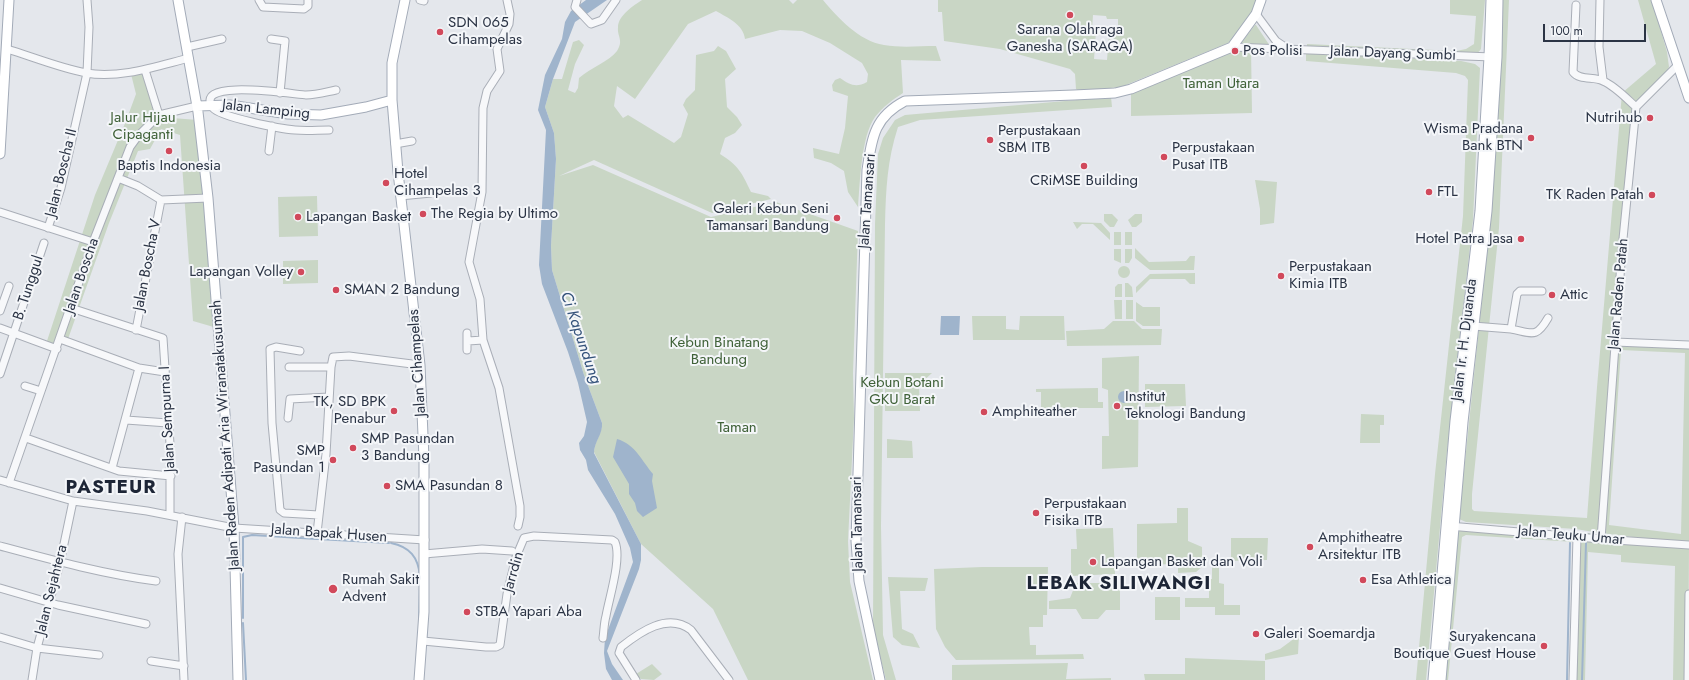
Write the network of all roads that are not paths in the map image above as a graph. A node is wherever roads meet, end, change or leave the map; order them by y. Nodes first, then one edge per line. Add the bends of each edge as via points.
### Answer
1 (9, 0) edge
2 (87, 0) edge
3 (178, 0) edge
4 (259, 0) edge
5 (308, 0) edge
6 (405, 0) edge
7 (507, 0) edge
8 (616, 0) edge
9 (1261, 0) edge
10 (1491, 0) edge
11 (1498, 0) edge
12 (1600, 0) edge
13 (1656, 0) edge
14 (576, 3) edge
15 (1576, 5) dead end
16 (1256, 14) junction
17 (3, 37) edge
18 (222, 39) dead end
19 (271, 39) dead end
20 (187, 47) junction
21 (1232, 47) junction
22 (7, 49) junction
23 (1290, 50) junction
24 (1493, 57) junction
25 (189, 58) junction
26 (1678, 66) junction
27 (145, 70) junction
28 (87, 73) junction
29 (2, 76) edge
30 (1602, 80) junction
31 (336, 90) dead end
32 (280, 93) junction
33 (1689, 98) edge
34 (392, 100) junction
35 (211, 105) junction
36 (197, 106) junction
37 (1636, 106) junction
38 (159, 115) junction
39 (272, 126) junction
40 (329, 130) dead end
41 (1, 139) edge
42 (412, 141) dead end
43 (395, 144) junction
44 (269, 151) dead end
45 (0, 154) edge
46 (118, 178) junction
47 (431, 193) dead end
48 (400, 196) junction
49 (208, 198) junction
50 (161, 200) junction
51 (0, 212) edge
52 (48, 228) junction
53 (44, 242) dead end
54 (93, 242) junction
55 (1480, 245) junction
56 (1477, 271) junction
57 (9, 286) dead end
58 (1542, 291) dead end
59 (71, 308) junction
60 (0, 310) edge
61 (1548, 318) dead end
62 (1473, 326) junction
63 (0, 328) edge
64 (1511, 329) junction
65 (136, 330) junction
66 (467, 333) dead end
67 (14, 334) junction
68 (60, 339) junction
69 (483, 340) junction
70 (468, 341) junction
71 (1615, 342) junction
72 (1689, 345) edge
73 (57, 349) junction
74 (467, 350) dead end
75 (300, 351) dead end
76 (420, 365) junction
77 (289, 367) dead end
78 (331, 367) junction
79 (139, 368) junction
80 (165, 372) junction
81 (0, 374) edge
82 (25, 386) dead end
83 (41, 391) junction
84 (329, 397) junction
85 (288, 418) dead end
86 (126, 420) junction
87 (1459, 421) junction
88 (168, 423) junction
89 (26, 438) junction
90 (112, 468) junction
91 (170, 476) junction
92 (0, 480) edge
93 (9, 484) junction
94 (73, 501) junction
95 (170, 512) junction
96 (319, 515) junction
97 (182, 517) junction
98 (518, 526) dead end
99 (1449, 526) junction
100 (234, 528) junction
101 (318, 533) junction
102 (1577, 537) junction
103 (1601, 539) junction
104 (425, 540) junction
105 (1689, 545) edge
106 (0, 546) edge
107 (512, 551) dead end
108 (424, 554) junction
109 (60, 562) junction
110 (156, 580) dead end
111 (0, 588) edge
112 (1689, 594) edge
113 (50, 603) junction
114 (1689, 606) edge
115 (146, 624) dead end
116 (0, 637) edge
117 (603, 638) dead end
118 (423, 641) junction
119 (37, 648) junction
120 (99, 655) dead end
121 (151, 661) dead end
122 (184, 666) junction
123 (32, 680) edge
124 (184, 680) edge
125 (238, 680) edge
126 (419, 680) edge
127 (636, 680) edge
128 (729, 680) edge
129 (880, 680) edge
130 (1433, 680) edge
131 (1441, 680) edge
132 (1573, 680) edge
133 (1688, 680) edge

1 - 17 main road
2 - 28 street, Jalan Boscha II
3 - 20 main road, Jalan Raden Adipati Aria Wiranatakusumah
4 - 5 street via 263,7 304,9 308,6
6 - 34 main road, Jalan Cihampelas via 392,63
7 - 69 street via 509,24 497,48 500,71 487,91 483,108 482,192 469,262 480,299
8 - 14 street via 602,20 596,24 591,24 584,18
9 - 16 main road
10 - 24 main road, Jalan Ir. H. Djuanda
11 - 24 main road, Jalan Ir. H. Djuanda
12 - 30 street via 1599,47
13 - 26 main road
15 - 30 street via 1573,72 1586,79
16 - 21 main road
16 - 23 street via 1276,41
17 - 22 main road
18 - 20 street
19 - 32 street via 285,41
20 - 25 main road, Jalan Raden Adipati Aria Wiranatakusumah
21 - 23 street, Jalan Dayang Sumbi
21 - 129 main road, Jalan Tamansari via 1120,92 1074,96 905,101 891,108 882,117 871,144 867,170 856,541 859,581
22 - 28 street
22 - 29 main road
23 - 24 street, Jalan Dayang Sumbi
24 - 55 main road, Jalan Ir. H. Djuanda via 1485,131
24 - 55 main road, Jalan Ir. H. Djuanda via 1491,160
25 - 27 street
25 - 36 main road, Jalan Raden Adipati Aria Wiranatakusumah
26 - 33 main road
26 - 37 street
27 - 28 street via 110,74
27 - 38 street
28 - 52 street, Jalan Boscha II via 61,188
29 - 41 main road
30 - 37 street
31 - 32 street via 306,95
32 - 35 street via 235,89 221,91 213,97
34 - 35 main road, Jalan Lamping via 321,115
34 - 43 main road, Jalan Cihampelas
35 - 36 main road, Jalan Lamping
35 - 39 street, Jalan Lamping via 216,112
36 - 38 street
36 - 49 main road, Jalan Raden Adipati Aria Wiranatakusumah
37 - 71 street, Jalan Raden Patah
38 - 46 street, Jalan Boscha via 130,147
39 - 40 street, Jalan Lamping via 294,130
39 - 44 street
41 - 45 main road
42 - 43 street
43 - 48 main road, Jalan Cihampelas
46 - 50 street
46 - 54 street, Jalan Boscha
47 - 48 street
48 - 76 main road, Jalan Cihampelas
49 - 50 street
49 - 100 main road, Jalan Raden Adipati Aria Wiranatakusumah
50 - 65 street, Jalan Boscha V
51 - 52 street
52 - 54 street, Jalan Boscha II
53 - 67 street, B. Tunggul
54 - 59 street, Jalan Boscha
55 - 56 main road, Jalan Ir. H. Djuanda
56 - 62 main road, Jalan Ir. H. Djuanda
56 - 87 main road, Jalan Ir. H. Djuanda
57 - 60 street
58 - 64 street via 1520,291 1517,294
59 - 65 street
59 - 68 street, Jalan Boscha
61 - 64 street via 1541,330 1536,333
62 - 64 street
62 - 87 main road, Jalan Ir. H. Djuanda
63 - 67 street
65 - 80 street, Jalan Sempurna I via 163,338
66 - 70 street
67 - 73 street
67 - 81 street, B. Tunggul
68 - 73 street, Jalan Boscha
68 - 79 street
69 - 70 street
69 - 98 street via 499,388 520,506
70 - 74 street
71 - 72 street
71 - 103 street, Jalan Raden Patah
73 - 83 street, Jalan Boscha
75 - 96 street via 276,347 270,349 272,423 280,510 284,513
76 - 78 street via 349,356 333,357
76 - 104 main road, Jalan Cihampelas
77 - 78 street
78 - 84 street
79 - 80 street
79 - 86 street
80 - 88 street, Jalan Sempurna I
82 - 83 street
83 - 89 street, Jalan Boscha
84 - 85 street via 290,399
84 - 96 street
86 - 88 street
86 - 90 street
87 - 99 main road, Jalan Ir. H. Djuanda
88 - 91 street, Jalan Sempurna I
89 - 90 street
89 - 93 street, Jalan Boscha
90 - 91 street via 119,471
91 - 95 street, Jalan Sempurna I
92 - 93 street, Jalan Bapak Husen
93 - 94 street, Jalan Bapak Husen
94 - 95 street, Jalan Bapak Husen
94 - 109 street, Jalan Sejahtera
95 - 97 street, Jalan Bapak Husen
96 - 101 street
97 - 100 street, Jalan Bapak Husen
97 - 122 street via 178,554
99 - 102 street, Jalan Teuku Umar
99 - 130 main road, Jalan Ir. H. Djuanda
99 - 131 main road, Jalan Ir. H. Djuanda
100 - 101 street, Jalan Bapak Husen
100 - 125 main road, Jalan Raden Adipati Aria Wiranatakusumah
101 - 104 street, Jalan Bapak Husen
102 - 103 street, Jalan Teuku Umar
102 - 132 street
103 - 105 street, Jalan Teuku Umar
104 - 108 main road, Jalan Cihampelas
106 - 109 street
107 - 108 street via 482,549
108 - 118 main road, Jalan Cihampelas
109 - 110 street via 119,576
109 - 113 street, Jalan Sejahtera
111 - 113 street
112 - 114 street
113 - 115 street
113 - 119 street, Jalan Sejahtera
114 - 133 street
116 - 119 street
117 - 118 street, Jarrdin via 605,617 613,589 617,550 615,542 534,536 524,538 516,557 507,594 500,645 486,647
118 - 126 main road, Jalan Cihampelas
119 - 120 street
119 - 123 street, Jalan Sejahtera
121 - 122 street
122 - 124 street
127 - 128 street via 619,652 621,647 650,627 669,623 685,625 691,630

